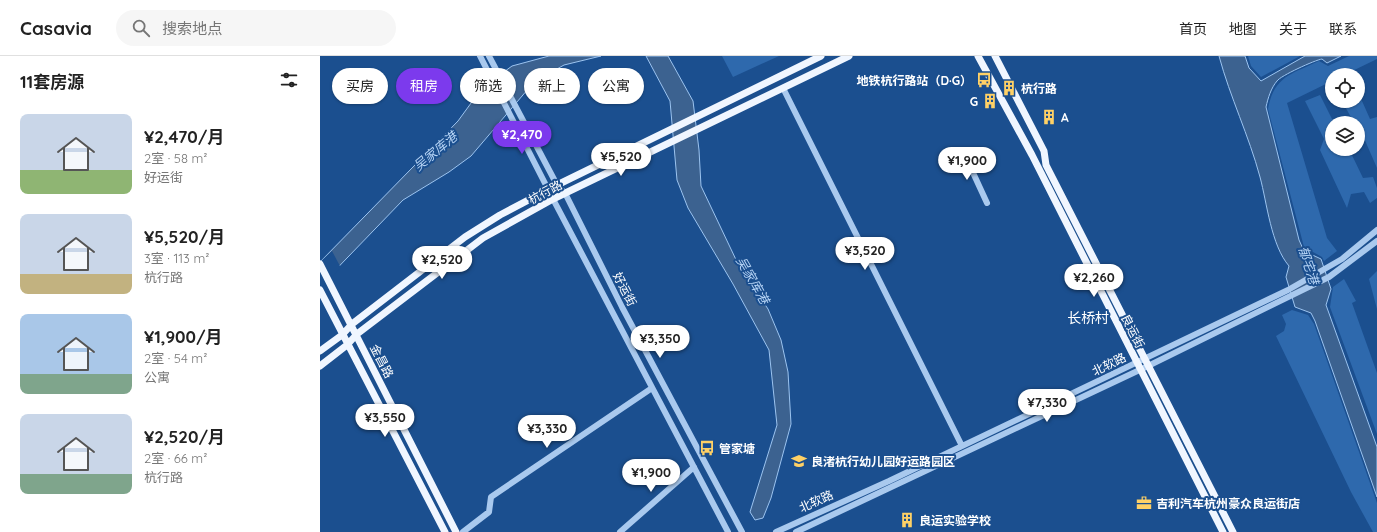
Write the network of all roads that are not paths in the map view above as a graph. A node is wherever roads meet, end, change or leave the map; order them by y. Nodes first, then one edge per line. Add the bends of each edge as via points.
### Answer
1 (480, 56) edge
2 (489, 56) edge
3 (821, 56) edge
4 (849, 56) edge
5 (978, 56) edge
6 (995, 56) edge
7 (783, 88) junction
8 (963, 151) dead end
9 (557, 185) junction
10 (549, 189) junction
11 (564, 193) junction
12 (553, 199) junction
13 (987, 203) dead end
14 (1377, 230) edge
15 (1377, 241) edge
16 (320, 264) edge
17 (320, 290) edge
18 (352, 324) junction
19 (357, 334) junction
20 (342, 335) junction
21 (347, 345) junction
22 (320, 351) edge
23 (1146, 358) junction
24 (1137, 362) junction
25 (320, 366) edge
26 (1149, 366) junction
27 (1140, 370) junction
28 (652, 388) junction
29 (962, 446) junction
30 (694, 467) junction
31 (445, 532) edge
32 (456, 532) edge
33 (463, 532) edge
34 (620, 532) edge
35 (728, 532) edge
36 (742, 532) edge
37 (776, 532) edge
38 (796, 532) edge
39 (1223, 532) edge
40 (1233, 532) edge

1 - 10 street, 好运街
2 - 9 street, 好运街
3 - 9 main road, 杭行路
4 - 7 main road, 杭行路
5 - 24 main road, 良运街 via 1032,155
6 - 23 main road, 良运街 via 1044,151 1046,165
7 - 11 main road, 杭行路
7 - 29 street
8 - 13 street
9 - 10 main road, 杭行路
9 - 11 street, 好运街
10 - 12 street, 好运街
10 - 18 main road, 杭行路 via 465,237
11 - 12 main road, 杭行路
11 - 36 street, 好运街
12 - 19 main road, 杭行路 via 483,238
12 - 28 street, 好运街
14 - 23 street, 北软路 via 1325,270
15 - 26 street, 北软路 via 1329,277
16 - 18 main road, 金昌路
17 - 20 main road, 金昌路
18 - 19 main road, 金昌路
18 - 20 main road, 杭行路
19 - 21 main road, 杭行路
19 - 32 main road, 金昌路
20 - 21 main road, 金昌路
20 - 22 main road, 杭行路
21 - 25 main road, 杭行路
21 - 31 main road, 金昌路
23 - 24 street, 北软路
23 - 26 main road, 良运街
24 - 27 main road, 良运街
24 - 29 street, 北软路
26 - 27 street, 北软路
26 - 40 main road, 良运街
27 - 38 street, 北软路
27 - 39 main road, 良运街 via 1160,404
28 - 30 street, 好运街
28 - 33 street via 492,497 489,512
29 - 37 street, 北软路
30 - 34 street
30 - 35 street, 好运街

